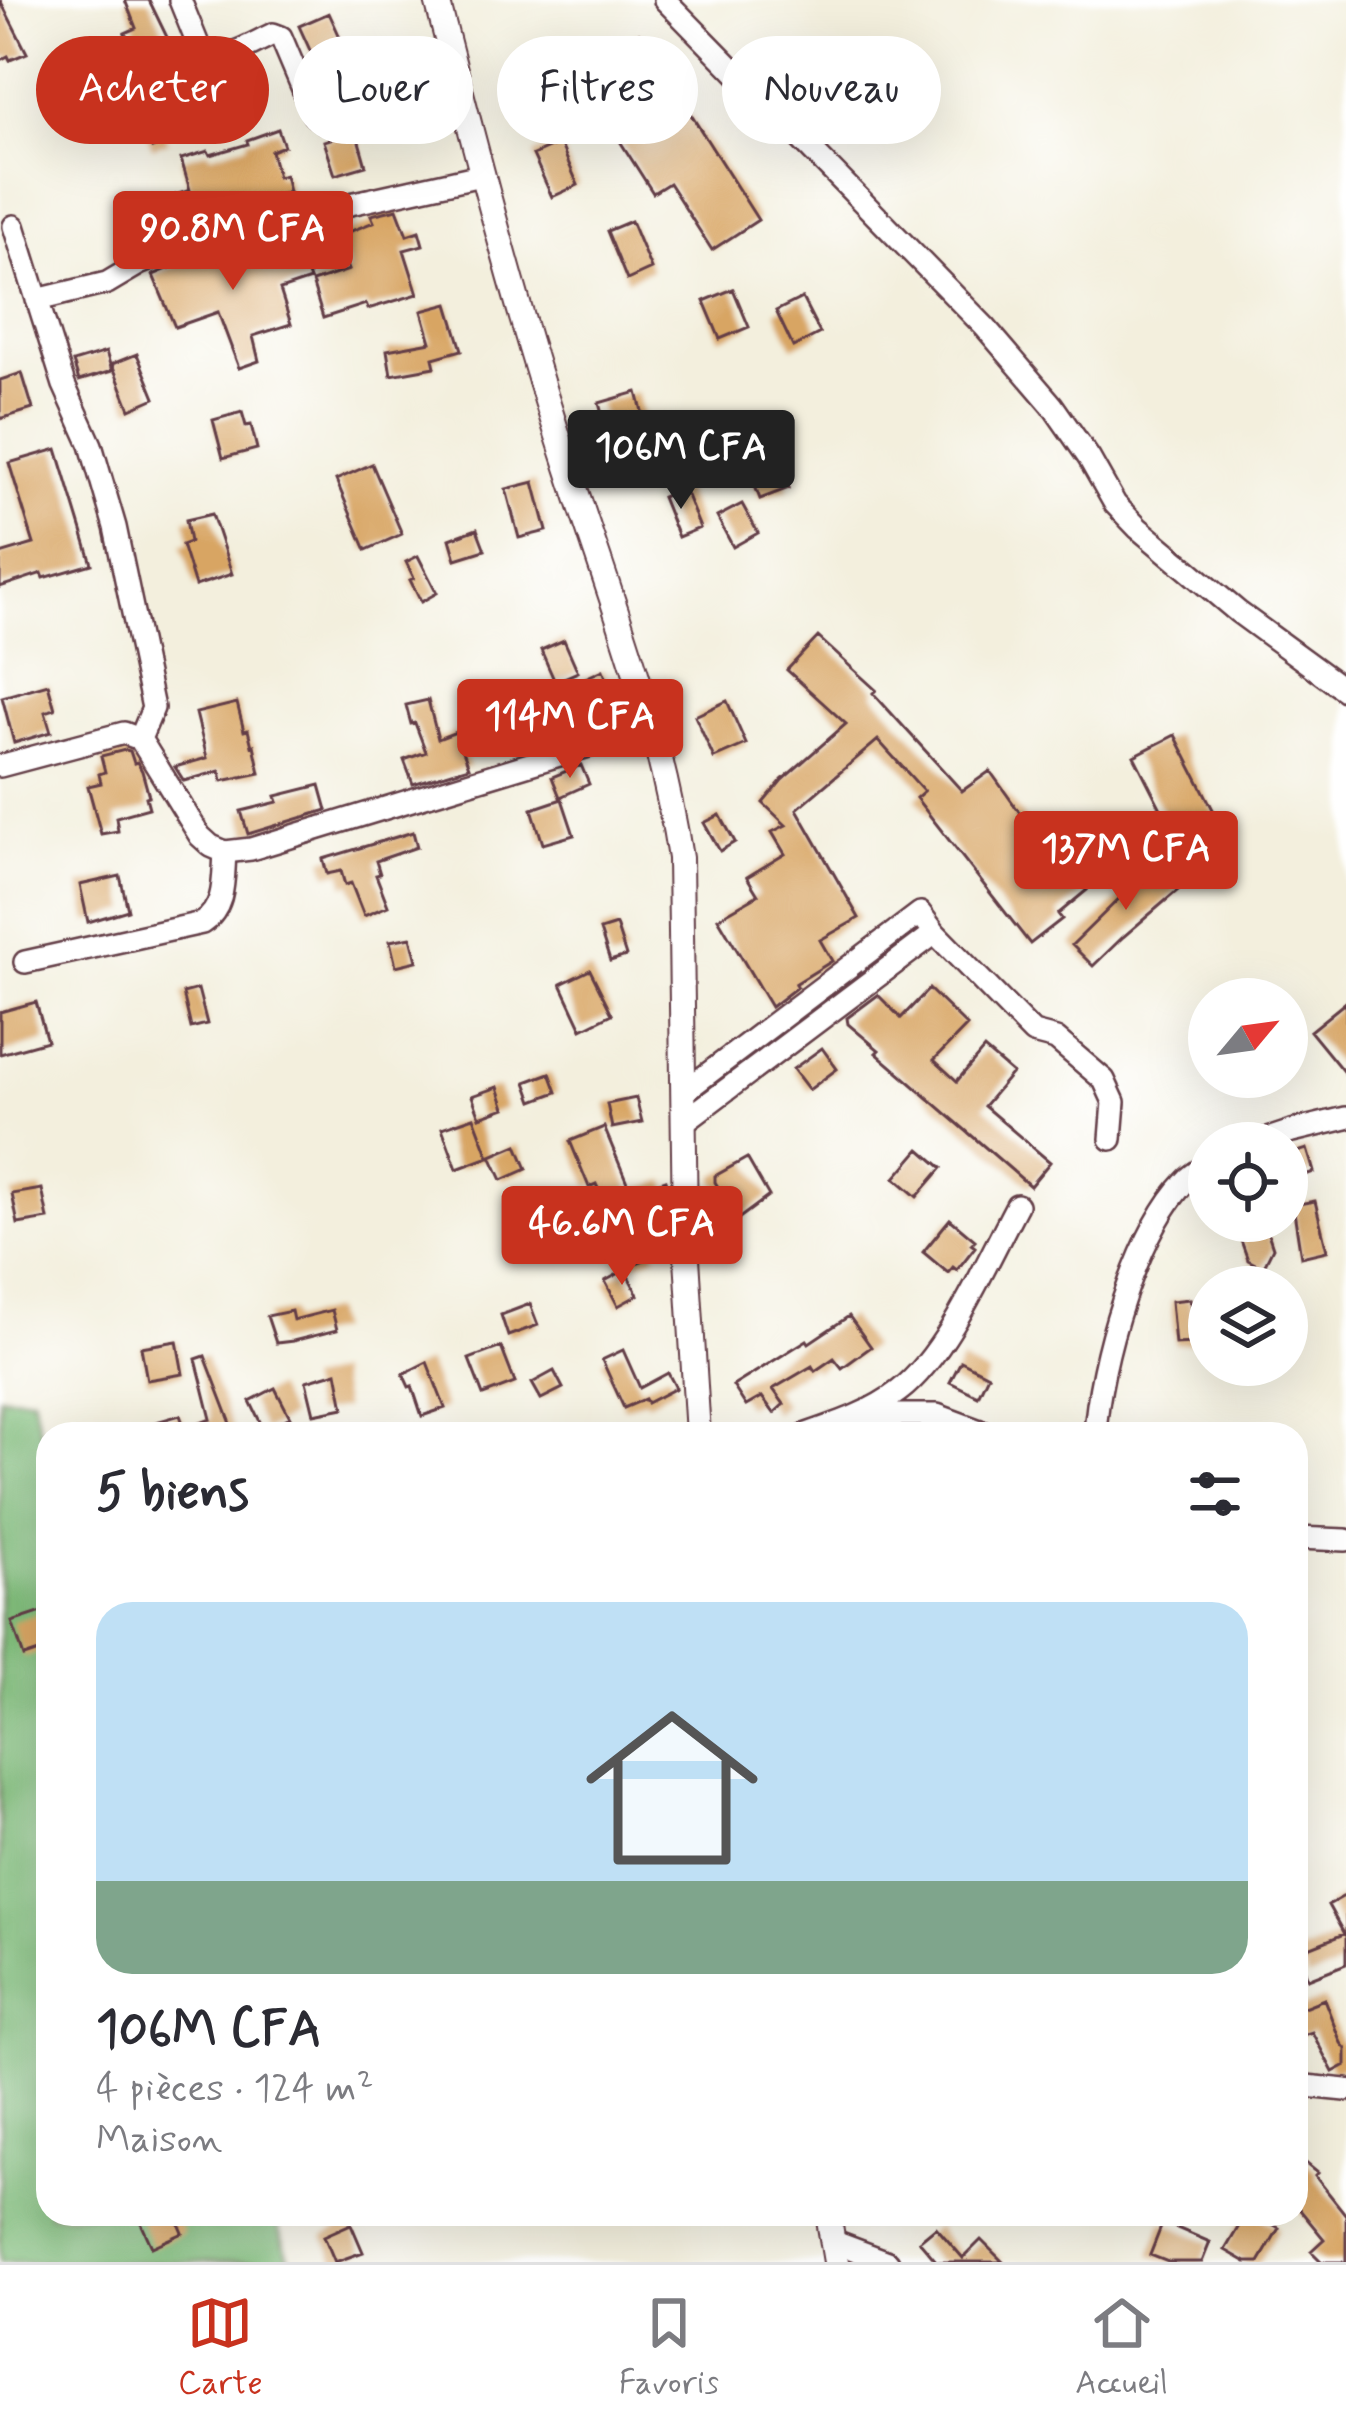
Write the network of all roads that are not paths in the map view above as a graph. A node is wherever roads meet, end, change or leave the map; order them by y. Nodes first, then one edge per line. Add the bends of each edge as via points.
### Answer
1 (180, 0) edge
2 (436, 0) edge
3 (665, 0) edge
4 (445, 36) edge
5 (293, 65) edge
6 (473, 143) edge
7 (481, 175) junction
8 (14, 226) dead end
9 (37, 300) junction
10 (1346, 692) edge
11 (651, 727) junction
12 (140, 739) junction
13 (0, 766) edge
14 (225, 852) junction
15 (935, 933) junction
16 (25, 962) dead end
17 (685, 1090) junction
18 (1346, 1118) edge
19 (685, 1121) junction
20 (1308, 1129) edge
21 (1111, 1139) dead end
22 (1188, 1179) edge
23 (1016, 1204) dead end
24 (861, 1414) junction
25 (697, 1422) edge
26 (839, 1422) edge
27 (956, 1422) edge
28 (1096, 1422) edge
29 (1308, 1538) edge
30 (1346, 1540) edge
31 (1308, 2086) edge
32 (1346, 2090) edge
33 (834, 2251) edge
34 (888, 2262) edge

1 - 5 street via 209,57 273,34
2 - 4 street
3 - 10 street via 985,327 1052,405 1138,528
6 - 7 street
7 - 9 street via 212,237 106,283
7 - 11 street
8 - 9 street
9 - 12 street via 115,526 153,708
11 - 14 street
11 - 17 street via 680,857
12 - 13 street via 124,733
12 - 14 street via 200,836
14 - 16 street via 221,899 202,923
15 - 17 street via 917,914
15 - 19 street
15 - 21 street via 1033,1033 1056,1039 1104,1081 1114,1102
17 - 19 street
18 - 20 street
19 - 25 street
22 - 28 street via 1157,1220 1121,1303
23 - 24 street via 928,1365
24 - 26 street
24 - 27 street
29 - 30 street
31 - 32 street
33 - 34 street

